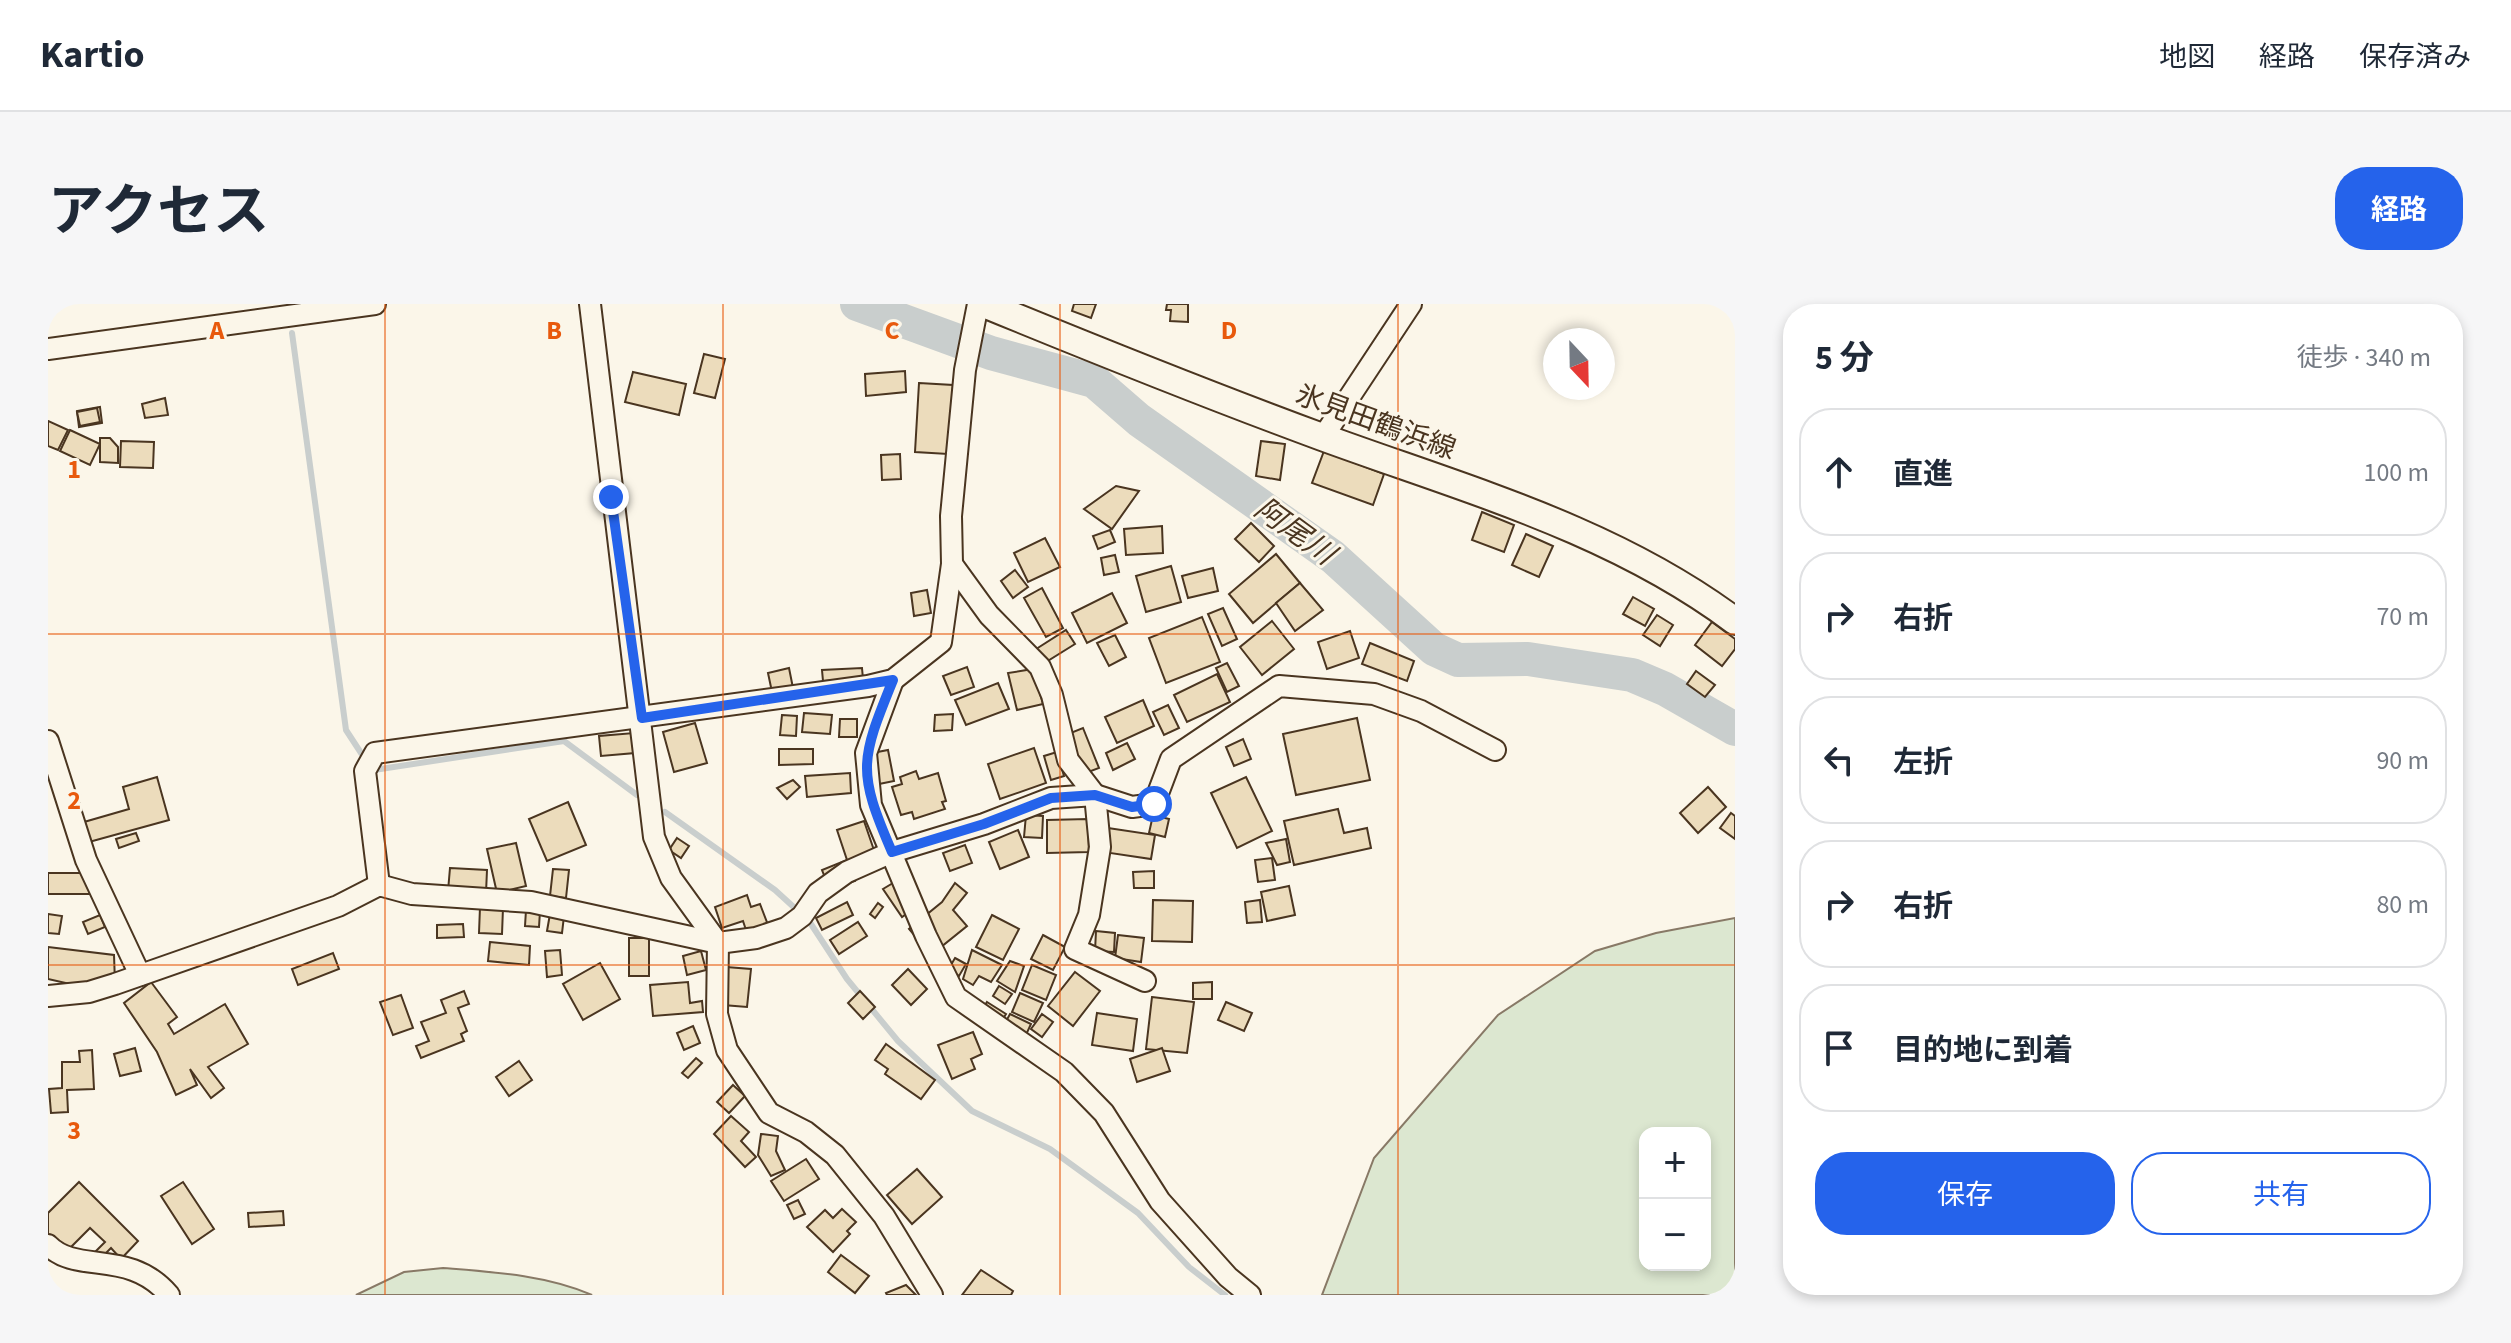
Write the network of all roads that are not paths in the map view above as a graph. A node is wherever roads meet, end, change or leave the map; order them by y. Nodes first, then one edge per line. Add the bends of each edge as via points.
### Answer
1 (375, 304) edge
2 (590, 304) edge
3 (1411, 304) edge
4 (979, 310) edge
5 (48, 349) edge
6 (1323, 437) junction
7 (952, 564) junction
8 (1735, 621) edge
9 (893, 680) junction
10 (642, 718) junction
11 (48, 741) edge
12 (1495, 750) dead end
13 (1095, 795) junction
14 (892, 852) junction
15 (379, 885) junction
16 (718, 943) junction
17 (140, 975) junction
18 (1145, 981) dead end
19 (48, 996) edge
20 (48, 1245) edge
21 (169, 1295) edge
22 (932, 1295) edge
23 (1250, 1295) edge

1 - 5 street
2 - 10 street
3 - 6 street
4 - 6 main road, 氷見田鶴浜線
4 - 7 street via 965,370 951,516
6 - 8 main road, 氷見田鶴浜線 via 1519,505 1610,544
7 - 9 street via 941,642
7 - 13 street via 989,615 1040,667 1068,760
9 - 10 street
9 - 14 street via 866,753 871,805
10 - 15 street via 375,753 365,771
10 - 16 street via 654,837 671,878
11 - 17 street via 86,860
12 - 13 street via 1421,711 1374,694 1279,686 1171,759 1154,804 1132,807
13 - 14 street via 1051,798
13 - 18 street via 1100,847 1089,915 1075,949
14 - 16 street via 847,872 818,893 786,928
14 - 23 street via 956,997 1064,1072 1104,1113 1160,1201
15 - 16 street via 412,894 531,902
15 - 17 street via 338,906
16 - 22 street via 717,1014 727,1050 769,1113 835,1155 884,1216
17 - 19 street via 89,992
20 - 21 street via 59,1256 122,1264 157,1281

